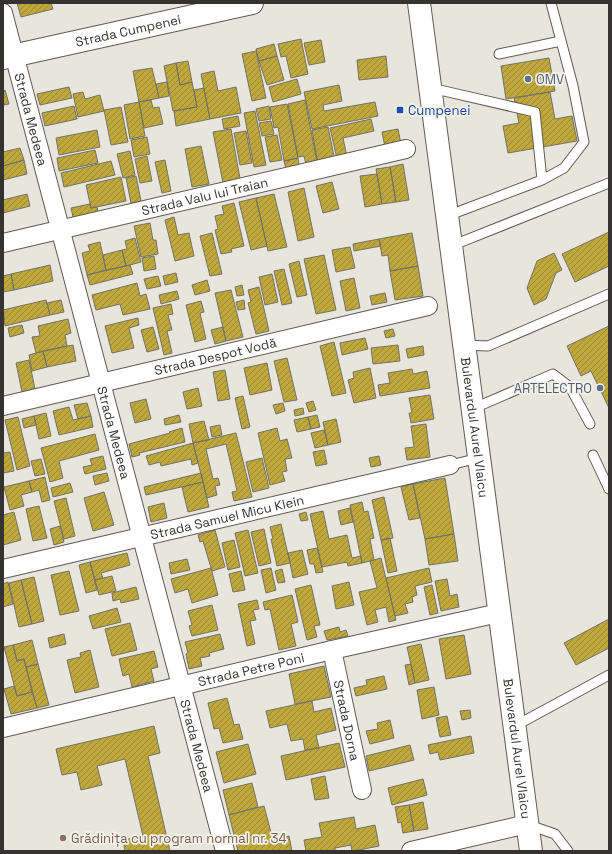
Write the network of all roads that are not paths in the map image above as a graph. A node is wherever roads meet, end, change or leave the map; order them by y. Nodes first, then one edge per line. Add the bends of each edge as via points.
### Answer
1 (252, 3) edge
2 (419, 3) edge
3 (551, 3) edge
4 (3, 14) edge
5 (561, 41) junction
6 (499, 54) dead end
7 (9, 57) edge
8 (430, 88) junction
9 (406, 149) dead end
10 (542, 180) junction
11 (609, 183) edge
12 (447, 216) junction
13 (60, 230) junction
14 (3, 243) edge
15 (451, 246) junction
16 (609, 294) edge
17 (428, 306) dead end
18 (464, 345) junction
19 (101, 383) junction
20 (3, 406) edge
21 (472, 409) junction
22 (590, 424) dead end
23 (593, 455) dead end
24 (479, 458) junction
25 (450, 465) joint
26 (609, 489) edge
27 (142, 537) junction
28 (3, 569) edge
29 (499, 613) junction
30 (332, 650) junction
31 (609, 675) edge
32 (181, 686) junction
33 (514, 726) junction
34 (3, 728) edge
35 (362, 790) dead end
36 (527, 824) junction
37 (225, 851) edge
38 (411, 851) edge
39 (531, 851) edge
40 (568, 851) edge

1 - 7 main road, Strada Cumpenei
2 - 8 main road, Bulevardul Aurel Vlaicu
3 - 5 lane
4 - 7 street, Strada Medeea
5 - 6 lane
5 - 10 lane via 584,142 564,168
7 - 13 street, Strada Medeea
8 - 10 lane via 535,112
8 - 12 main road, Bulevardul Aurel Vlaicu
9 - 13 street, Strada Valu lui Traian
10 - 12 lane
11 - 15 lane
12 - 15 main road, Bulevardul Aurel Vlaicu
13 - 14 street, Strada Valu lui Traian
13 - 19 street, Strada Medeea
15 - 18 main road, Bulevardul Aurel Vlaicu
16 - 18 lane via 488,346
17 - 19 street, Strada Despot Vodă
18 - 21 main road, Bulevardul Aurel Vlaicu
19 - 20 street, Strada Despot Vodă
19 - 27 street, Strada Medeea
21 - 22 lane via 553,374 570,387
21 - 24 main road, Bulevardul Aurel Vlaicu
23 - 26 lane
24 - 25 lane
24 - 29 main road, Bulevardul Aurel Vlaicu
25 - 27 street, Strada Samuel Micu Klein
27 - 28 street, Strada Samuel Micu Klein
27 - 32 street, Strada Medeea
29 - 30 street, Strada Petre Poni
29 - 33 main road, Bulevardul Aurel Vlaicu
30 - 32 street, Strada Petre Poni
30 - 35 street, Strada Dorna
31 - 33 lane
32 - 34 street, Strada Petre Poni
32 - 37 street, Strada Medeea
33 - 36 main road, Bulevardul Aurel Vlaicu
36 - 38 street
36 - 39 main road, Bulevardul Aurel Vlaicu
36 - 40 lane via 556,834

